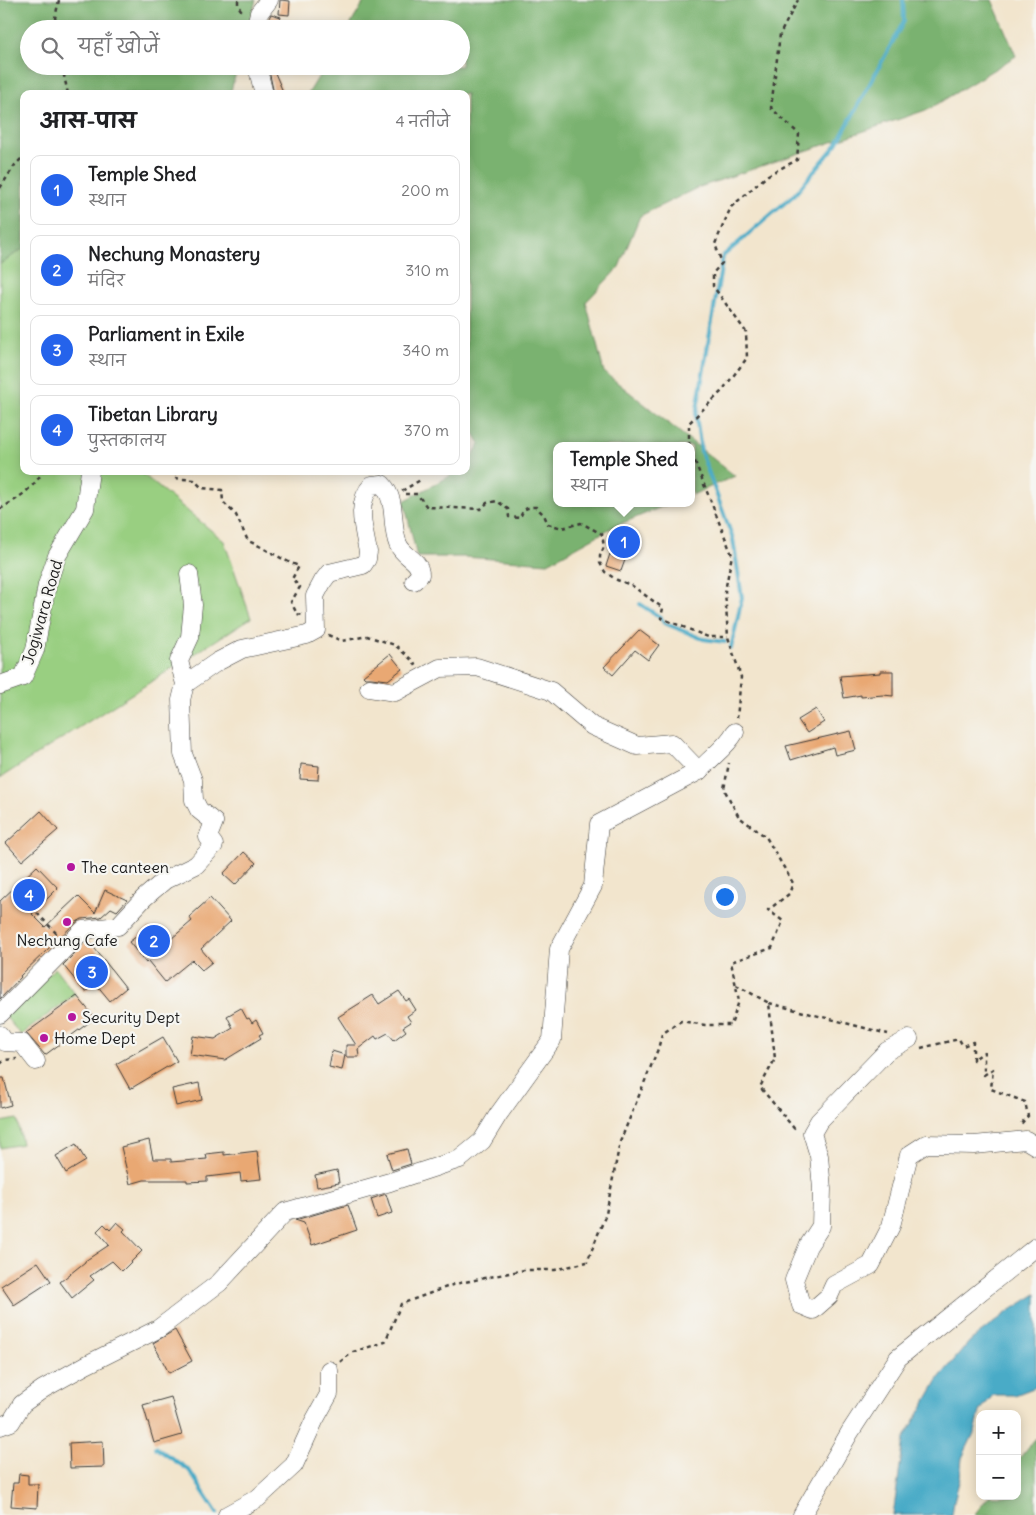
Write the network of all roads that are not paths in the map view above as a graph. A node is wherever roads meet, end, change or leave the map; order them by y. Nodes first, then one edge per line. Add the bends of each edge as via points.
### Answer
1 (269, 0) edge
2 (257, 20) edge
3 (259, 75) edge
4 (263, 90) edge
5 (89, 475) edge
6 (189, 574) dead end
7 (414, 581) dead end
8 (185, 684) junction
9 (0, 685) edge
10 (370, 688) dead end
11 (735, 732) road end
12 (699, 771) junction
13 (0, 1014) edge
14 (0, 1035) edge
15 (909, 1039) road end
16 (36, 1061) dead end
17 (1036, 1146) edge
18 (1036, 1247) edge
19 (329, 1370) road end
20 (0, 1426) edge
21 (227, 1515) edge
22 (802, 1515) edge

1 - 2 street
3 - 4 street
5 - 9 street, Jogiwara Road via 85,509 57,556 47,585 35,650 23,677
6 - 8 street via 193,605 190,637 179,661
7 - 8 street via 420,570 399,545 389,495 382,484 372,485 363,497 362,507 367,559 363,565 329,573 322,581 315,596 316,630 308,635 242,649
8 - 13 street via 181,700 183,754 193,780 194,800 214,822 208,836 214,845 196,865 164,880 118,926 83,930
10 - 12 street via 395,692 440,668 477,667 551,691 592,726 637,746 672,743
11 - 12 street via 730,742
12 - 20 street via 599,824 593,886 559,949 552,1040 482,1141 460,1159 285,1212 212,1289 158,1329 43,1389 22,1404 11,1422
14 - 16 street via 5,1042 22,1042
15 - 17 street via 886,1051 819,1121 812,1133 820,1156 821,1226 808,1246 794,1280 801,1305 812,1310 829,1296 834,1285 871,1265 891,1226 909,1155 926,1144 974,1145 1026,1140
18 - 22 street via 898,1358
19 - 21 street via 329,1394 294,1465 258,1498

